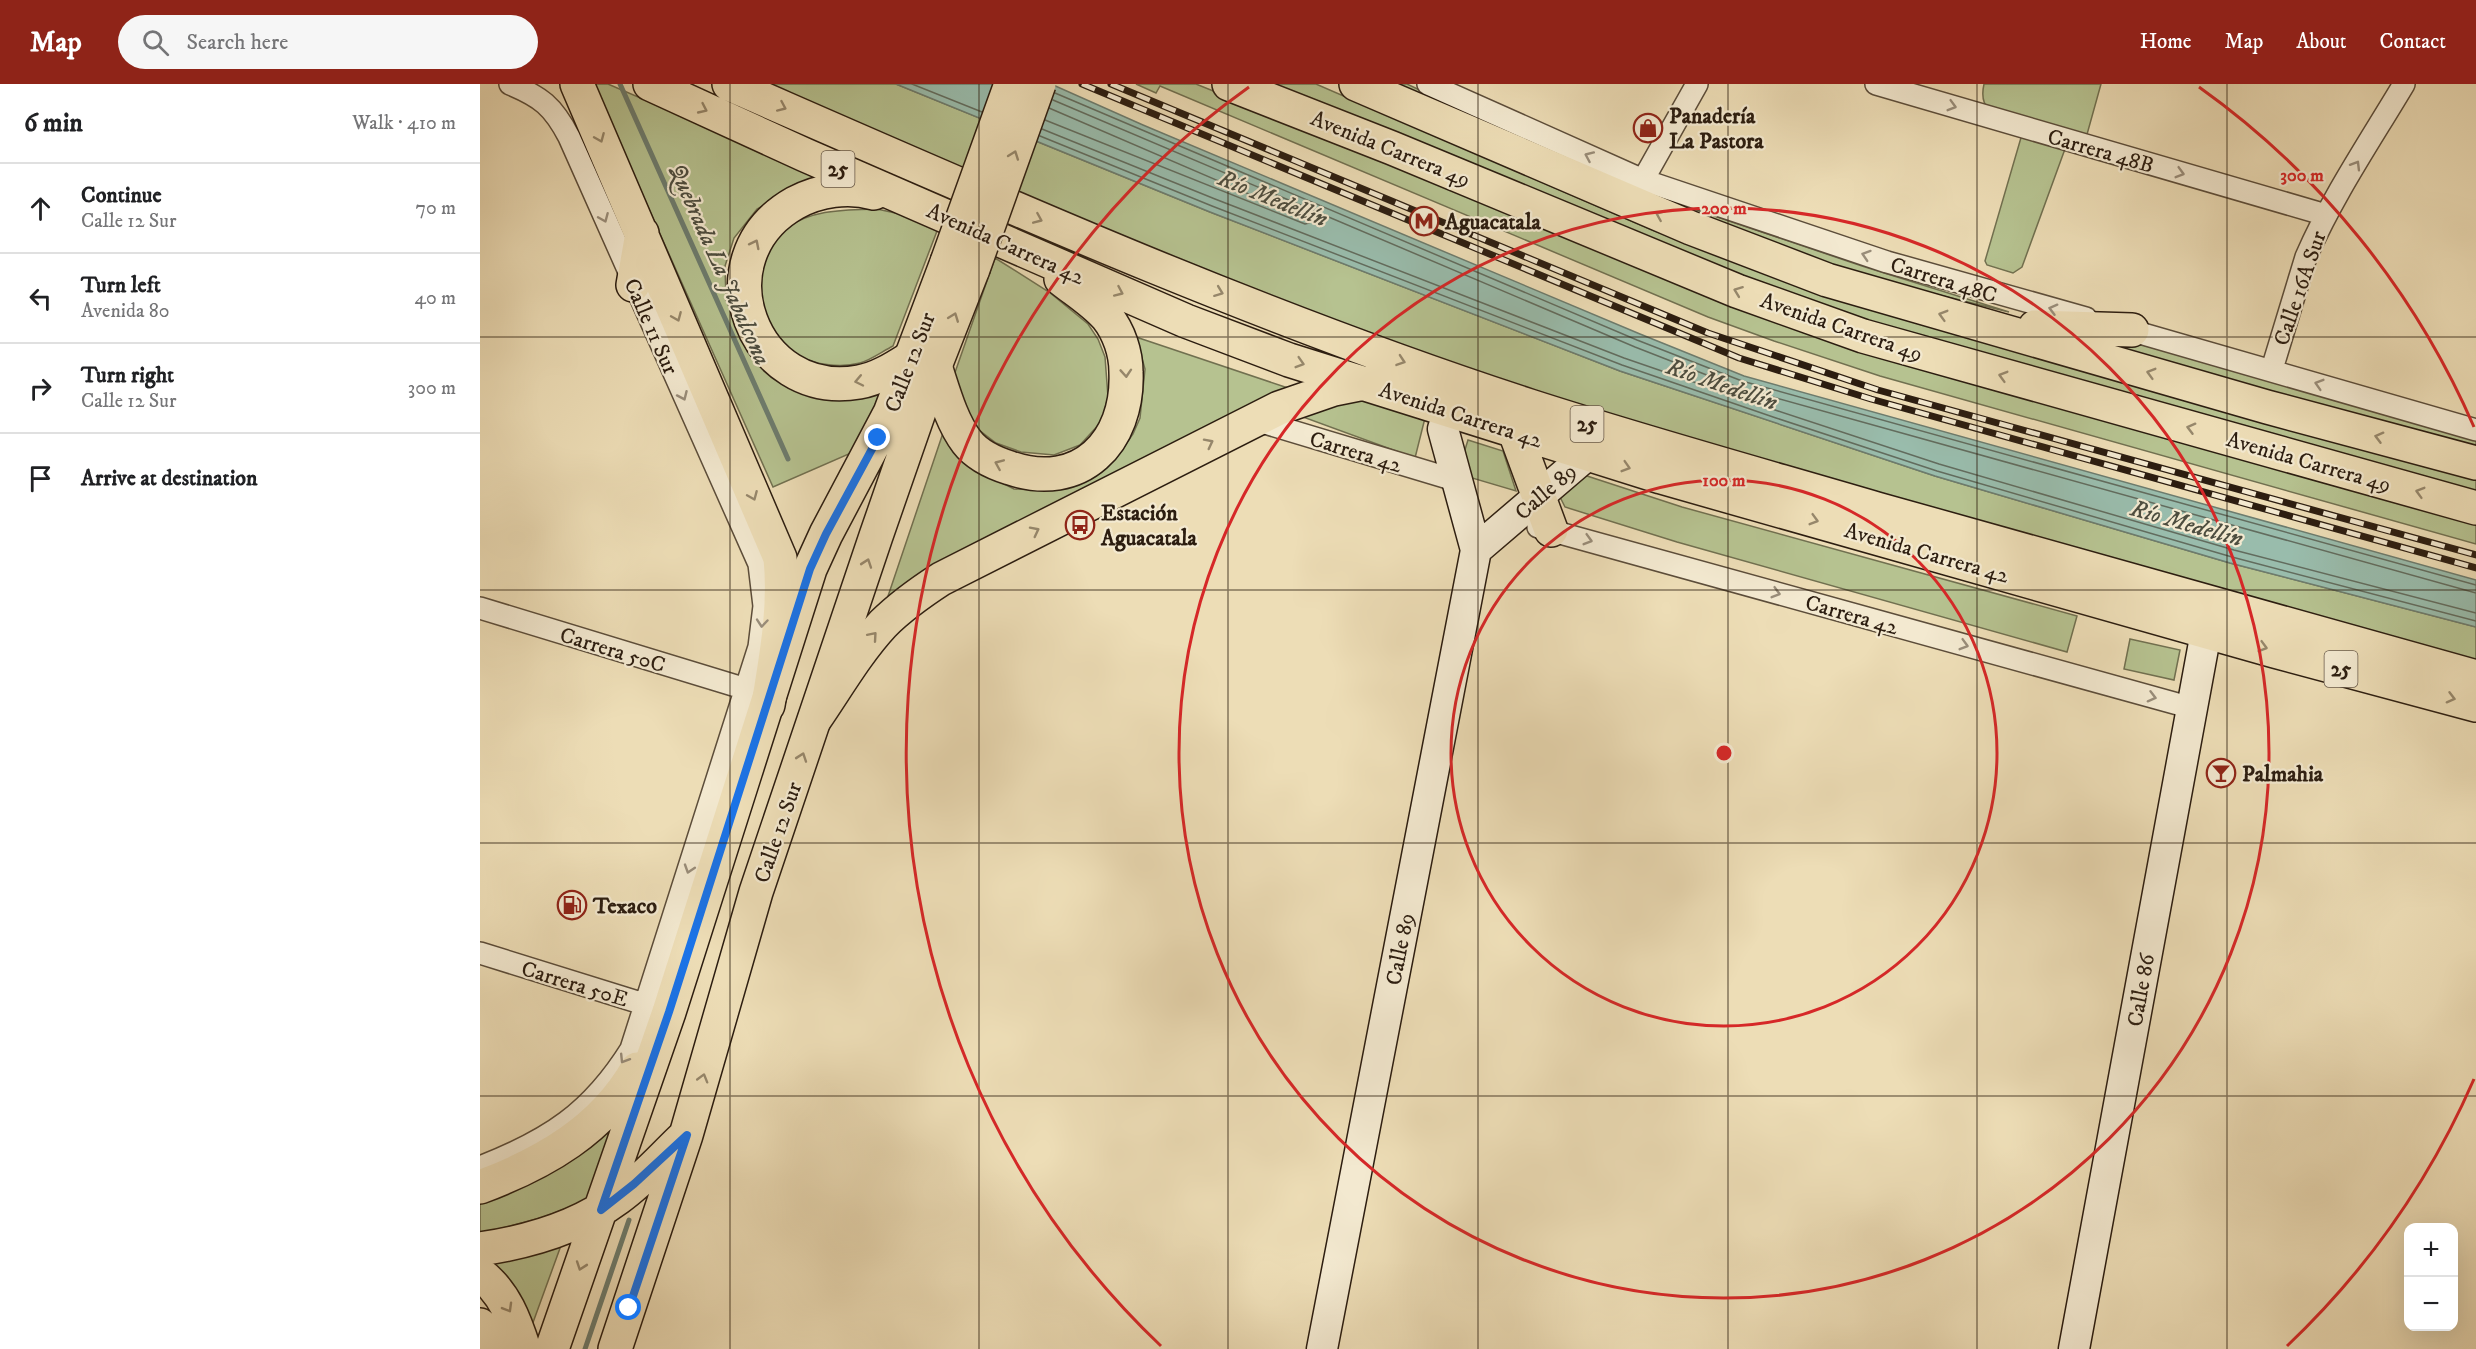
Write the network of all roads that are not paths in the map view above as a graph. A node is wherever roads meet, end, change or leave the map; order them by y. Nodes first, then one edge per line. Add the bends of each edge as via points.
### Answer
1 (510, 84) edge
2 (577, 84) edge
3 (650, 84) edge
4 (729, 84) edge
5 (1011, 84) edge
6 (1040, 84) edge
7 (1229, 84) edge
8 (1356, 84) edge
9 (1428, 84) edge
10 (1697, 84) edge
11 (1876, 84) edge
12 (2404, 84) edge
13 (1642, 180) junction
14 (912, 202) junction
15 (2326, 215) junction
16 (642, 233) junction
17 (1027, 252) junction
18 (960, 266) junction
19 (633, 285) junction
20 (1981, 325) junction
21 (2132, 330) junction
22 (924, 361) junction
23 (2272, 369) junction
24 (1364, 383) junction
25 (1255, 420) junction
26 (1446, 420) junction
27 (2476, 430) edge
28 (1515, 432) junction
29 (1587, 455) junction
30 (2476, 463) edge
31 (1458, 481) junction
32 (1539, 496) junction
33 (2476, 508) edge
34 (1512, 519) junction
35 (1551, 530) junction
36 (1476, 550) junction
37 (759, 564) joint
38 (480, 608) edge
39 (2206, 632) junction
40 (2476, 677) edge
41 (757, 697) junction
42 (2476, 705) edge
43 (2192, 708) junction
44 (815, 718) junction
45 (480, 953) edge
46 (658, 1009) junction
47 (687, 1135) junction
48 (480, 1167) edge
49 (480, 1187) edge
50 (601, 1210) junction
51 (480, 1249) edge
52 (480, 1274) edge
53 (480, 1324) edge
54 (502, 1349) edge
55 (524, 1349) edge
56 (552, 1349) edge
57 (615, 1349) edge
58 (1322, 1349) edge
59 (2074, 1349) edge

1 -> 19 street, Calle 11 Sur via 536,95 552,108 565,128
2 -> 16 main road
3 -> 14 main road, Avenida Carrera 42 / 25
4 -> 40 main road, Avenida Carrera 42 / 25 via 1065,231 1379,354 1527,405 2088,570
5 - 18 main road, Calle 12 Sur, bridge
18 -> 6 main road, Calle 12 Sur, bridge
33 -> 7 main road, Avenida Carrera 49 via 1863,336 1737,291
20 -> 8 main road, Avenida Carrera 49 via 1836,284 1765,257 1594,188
13 -> 9 street, Carrera 48C
10 - 13 street
11 -> 15 street, Carrera 48B
15 -> 12 street, Calle 16A Sur
21 -> 13 street, Carrera 48C via 1897,265
14 - 17 main road, Avenida Carrera 42 / 25
22 -> 14 main road via 860,382 835,384 812,380 784,365 762,344 748,312 744,287 747,260 757,237 779,212 808,196 835,189 869,191
15 - 23 street, Calle 16A Sur via 2306,257
16 - 19 main road
16 -> 41 main road via 780,558 783,599
17 -> 22 main road via 1107,317 1120,339 1127,393 1109,442 1085,464 1059,473 1028,474 987,459 967,442
17 -> 24 main road, Avenida Carrera 42 / 25 via 1231,339
18 - 22 main road, Calle 12 Sur
19 -> 37 street, Calle 11 Sur
20 - 21 main road
30 -> 20 main road, Avenida Carrera 49
21 - 23 street, Carrera 48C
22 - 41 main road, Calle 12 Sur via 890,413 826,534
44 -> 22 main road, Calle 12 Sur
27 -> 23 street, Carrera 48C
24 - 25 main road via 1305,398
24 - 26 main road, Avenida Carrera 42 / 25
25 - 31 street, Carrera 42
44 -> 25 main road via 871,638 927,588
26 - 28 main road, Avenida Carrera 42 / 25
26 - 31 street, Calle 89
28 - 29 main road, Avenida Carrera 42 / 25
28 - 32 main road
29 - 32 street, Calle 89
29 -> 39 main road, Avenida Carrera 42 / 25
31 - 36 street, Calle 89
32 - 34 street, Calle 89
32 - 35 main road
34 - 35 street, Carrera 42
34 - 36 street, Calle 89
35 -> 43 street, Carrera 42
36 - 58 street, Calle 89
37 -> 41 street, Calle 12 Sur via 764,606
38 - 41 street, Carrera 50C
39 -> 42 main road, Avenida Carrera 42 / 25
39 - 43 street, Calle 86
41 -> 46 main road, Calle 12 Sur
43 - 59 street, Calle 86
47 -> 44 main road, Calle 12 Sur via 756,892
45 - 46 street, Carrera 50E
46 -> 48 street via 619,1068 568,1123
46 - 49 main road via 632,1078 614,1104 562,1148 522,1171
46 - 50 main road, Calle 12 Sur
47 - 50 main road
47 - 57 main road, Calle 12 Sur
50 - 51 main road via 522,1241
50 -> 56 main road, Calle 12 Sur
52 -> 55 main road via 508,1308
53 - 54 main road

